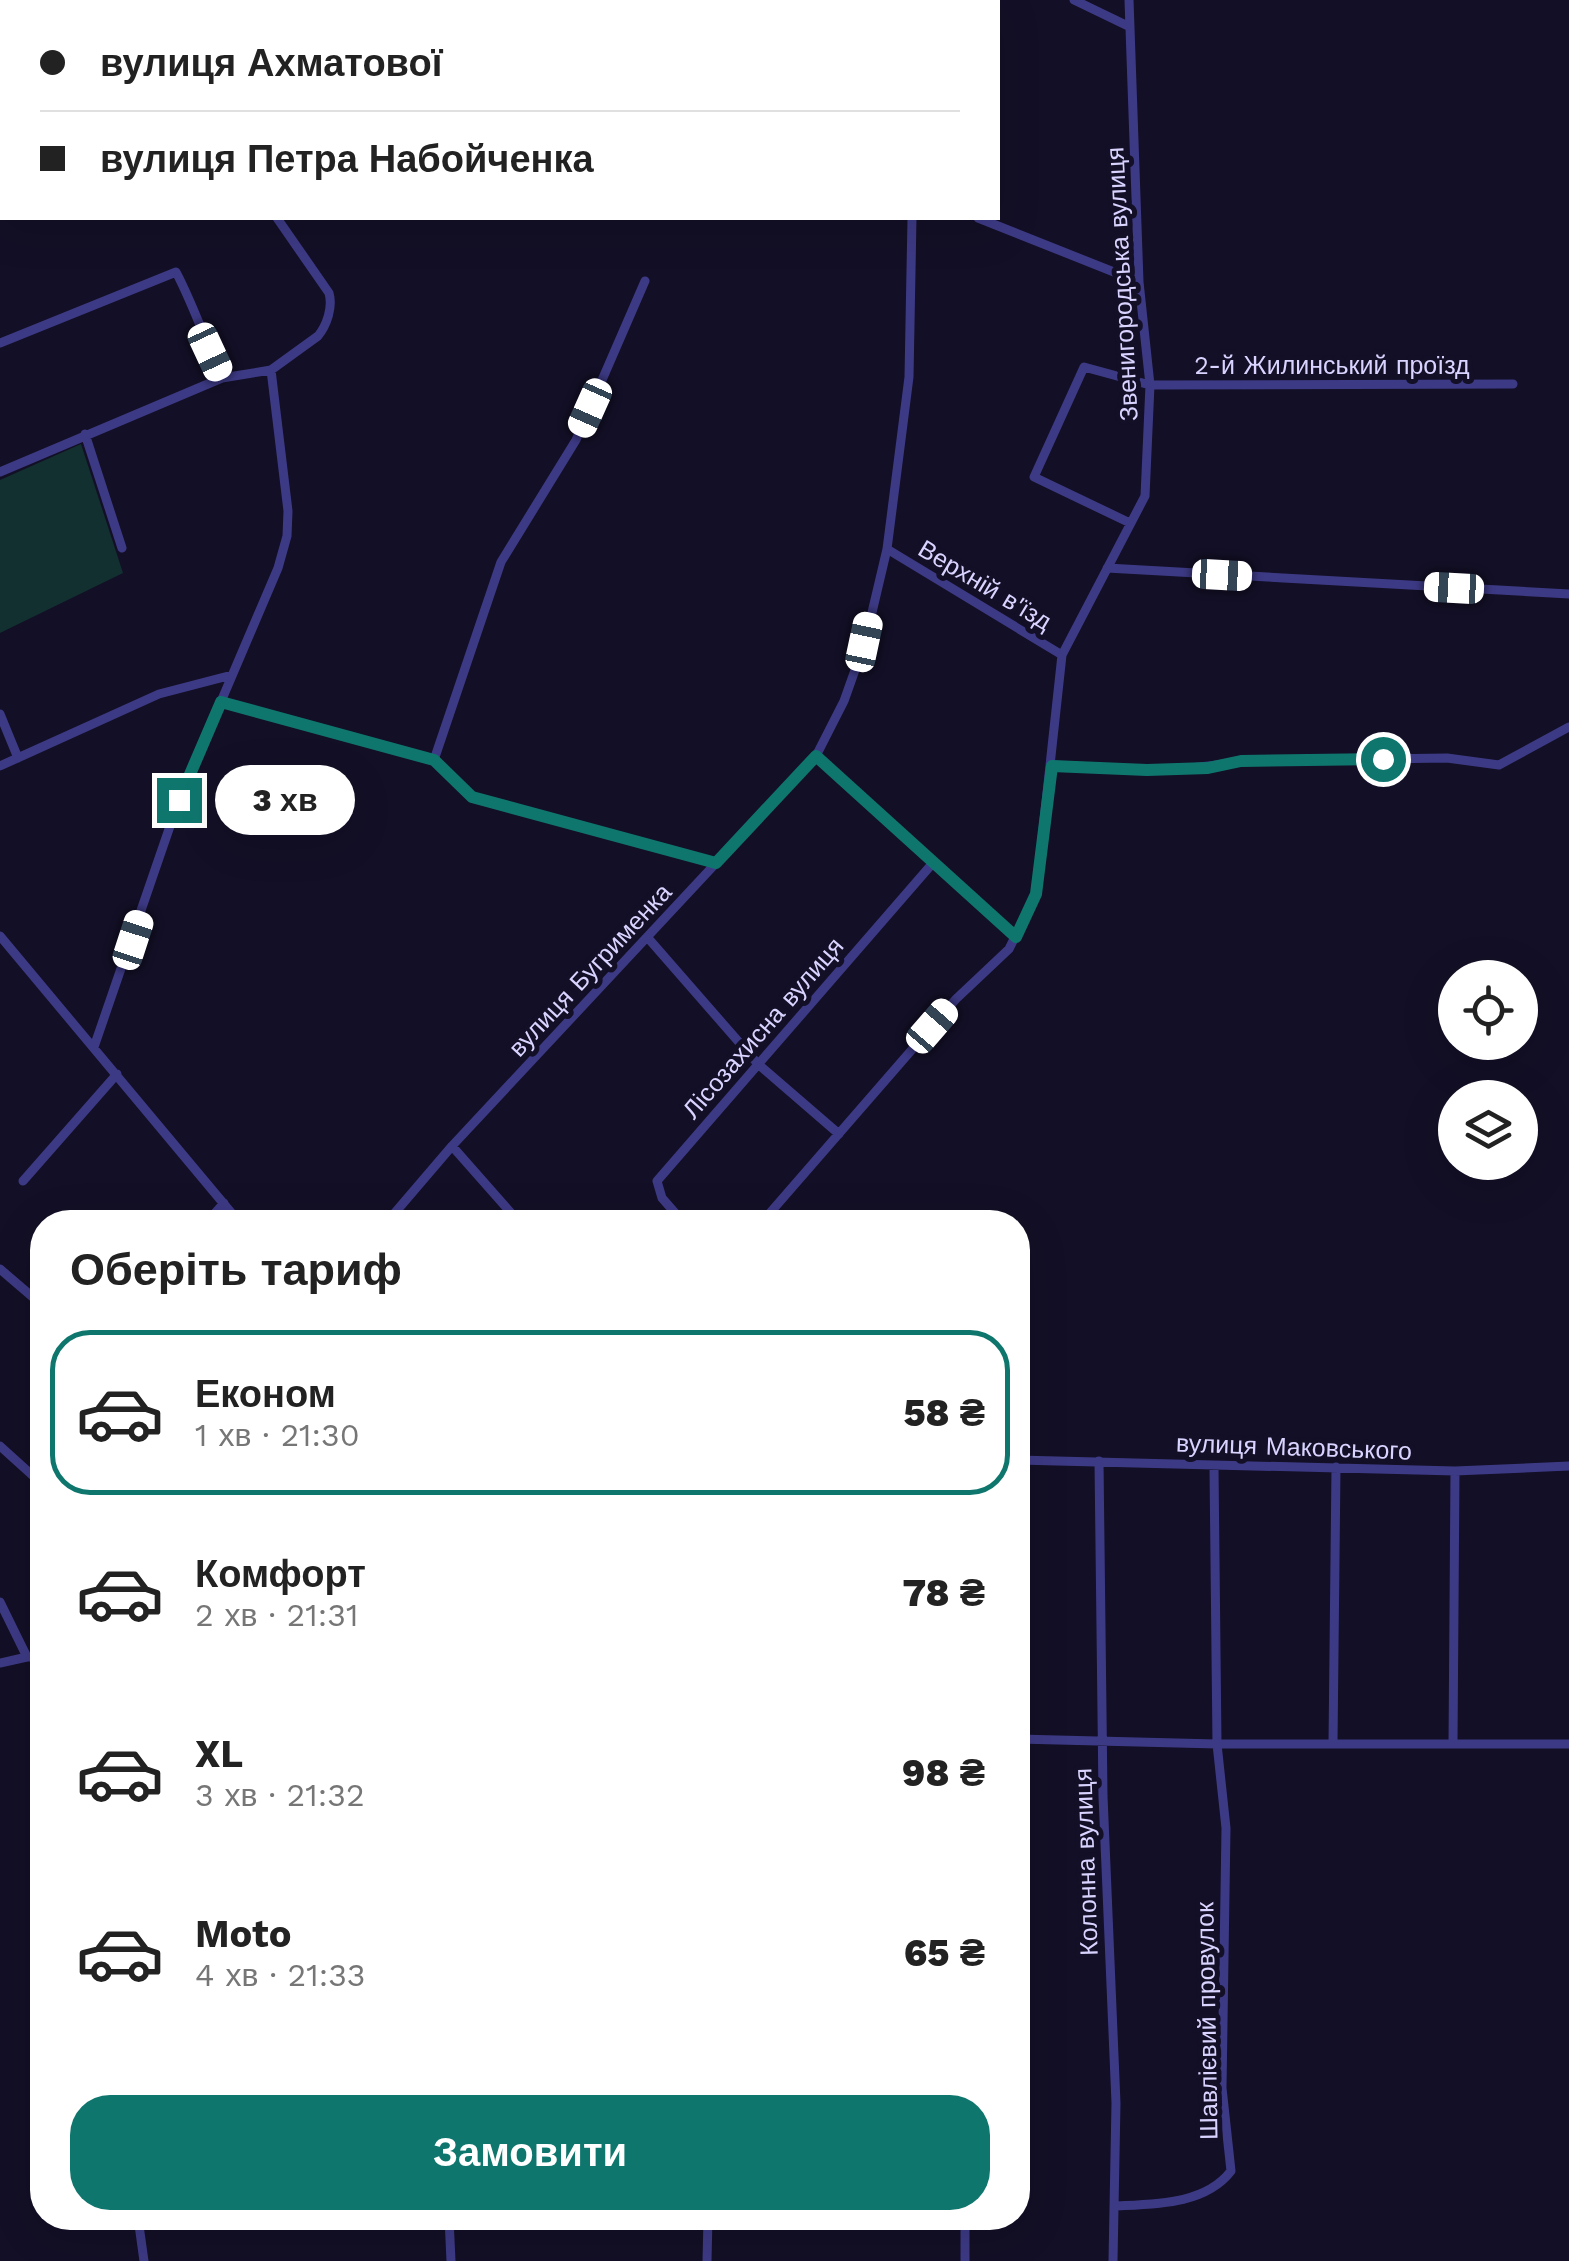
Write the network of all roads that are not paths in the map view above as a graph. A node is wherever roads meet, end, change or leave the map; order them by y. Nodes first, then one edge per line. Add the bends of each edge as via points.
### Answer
1 (1074, 0) edge
2 (1128, 0) edge
3 (1130, 27) junction
4 (279, 220) edge
5 (912, 220) edge
6 (983, 220) edge
7 (645, 281) dead end
8 (1139, 282) junction
9 (0, 343) edge
10 (272, 370) junction
11 (222, 378) junction
12 (1513, 384) dead end
13 (1150, 385) junction
14 (85, 434) junction
15 (0, 472) edge
16 (1130, 524) junction
17 (122, 548) dead end
18 (887, 549) junction
19 (1107, 568) junction
20 (1569, 594) edge
21 (1062, 656) junction
22 (232, 674) junction
23 (221, 702) junction
24 (0, 714) edge
25 (1569, 728) edge
26 (816, 756) junction
27 (18, 758) junction
28 (434, 760) junction
29 (0, 766) edge
30 (1052, 766) junction
31 (716, 863) junction
32 (932, 864) junction
33 (0, 936) edge
34 (1016, 937) junction
35 (648, 938) junction
36 (94, 1046) junction
37 (758, 1064) junction
38 (117, 1074) junction
39 (838, 1134) junction
40 (452, 1146) junction
41 (23, 1181) dead end
42 (224, 1204) junction
43 (218, 1210) edge
44 (229, 1210) edge
45 (397, 1210) edge
46 (508, 1210) edge
47 (672, 1210) edge
48 (772, 1210) edge
49 (0, 1269) edge
50 (30, 1295) edge
51 (0, 1446) edge
52 (1030, 1460) edge
53 (1100, 1461) junction
54 (1569, 1466) edge
55 (1336, 1467) junction
56 (1214, 1468) junction
57 (1455, 1471) junction
58 (30, 1473) edge
59 (0, 1602) edge
60 (28, 1657) joint
61 (0, 1663) edge
62 (1030, 1739) edge
63 (1103, 1741) junction
64 (1216, 1744) junction
65 (1333, 1744) junction
66 (1453, 1744) junction
67 (1569, 1744) edge
68 (1114, 2206) junction
69 (140, 2230) edge
70 (450, 2230) edge
71 (708, 2230) edge
72 (964, 2230) edge
73 (144, 2261) edge
74 (451, 2261) edge
75 (708, 2261) edge
76 (965, 2261) edge
77 (1113, 2261) edge

1 - 3 street
2 - 3 street, Звенигородська вулиця
3 - 8 street, Звенигородська вулиця
4 - 10 street via 331,302 318,336
5 - 18 street, вулиця Бугрименка via 909,377
6 - 8 street
7 - 28 street via 576,440 502,562
8 - 13 street, Звенигородська вулиця
9 - 11 street via 176,272
10 - 11 street
10 - 22 street via 288,536
11 - 14 street
12 - 13 street, 2-й Жилинський проїзд
13 - 16 street, Звенигородська вулиця via 1145,496
13 - 16 street, 2-й Жилинський проїзд via 1084,368 1034,477
14 - 15 street
14 - 17 street
16 - 19 street, Звенигородська вулиця
18 - 21 street, Верхній в'їзд
18 - 26 street, вулиця Бугрименка via 844,701
19 - 20 street
19 - 21 street, Звенигородська вулиця
21 - 30 street, Звенигородська вулиця
22 - 23 street
22 - 27 street via 159,694
23 - 28 street
23 - 36 street via 179,800
24 - 27 street
25 - 30 street via 1499,765 1448,758 1241,761 1147,770
26 - 31 street, вулиця Бугрименка
26 - 32 street
27 - 29 street
28 - 31 street via 472,797
30 - 34 street, Звенигородська вулиця via 1036,894
31 - 35 street, вулиця Бугрименка
32 - 34 street
32 - 37 street, Лісозахисна вулиця
33 - 36 street
34 - 39 street, Звенигородська вулиця
35 - 37 street
35 - 40 street, вулиця Бугрименка
36 - 38 street
37 - 39 street
37 - 47 street, Лісозахисна вулиця via 657,1180
38 - 41 street
38 - 42 street
39 - 48 street, Звенигородська вулиця
40 - 45 street, вулиця Бугрименка
40 - 46 street
42 - 43 street
42 - 44 street
49 - 50 street
51 - 58 street
52 - 53 street, вулиця Маковського
53 - 56 street, вулиця Маковського
53 - 63 street, Колонна вулиця
54 - 57 street, вулиця Маковського
55 - 56 street, вулиця Маковського
55 - 57 street, вулиця Маковського
55 - 65 street
56 - 64 street, Шавлієвий провулок
57 - 66 street
59 - 60 street
60 - 61 street
62 - 63 street
63 - 64 street
63 - 68 street, Колонна вулиця
64 - 65 street
64 - 68 street, Шавлієвий провулок via 1226,1828 1222,2088 1231,2171 1220,2186 1171,2202
65 - 66 street
66 - 67 street
68 - 77 street, Колонна вулиця
69 - 73 street
70 - 74 street
71 - 75 street
72 - 76 street

